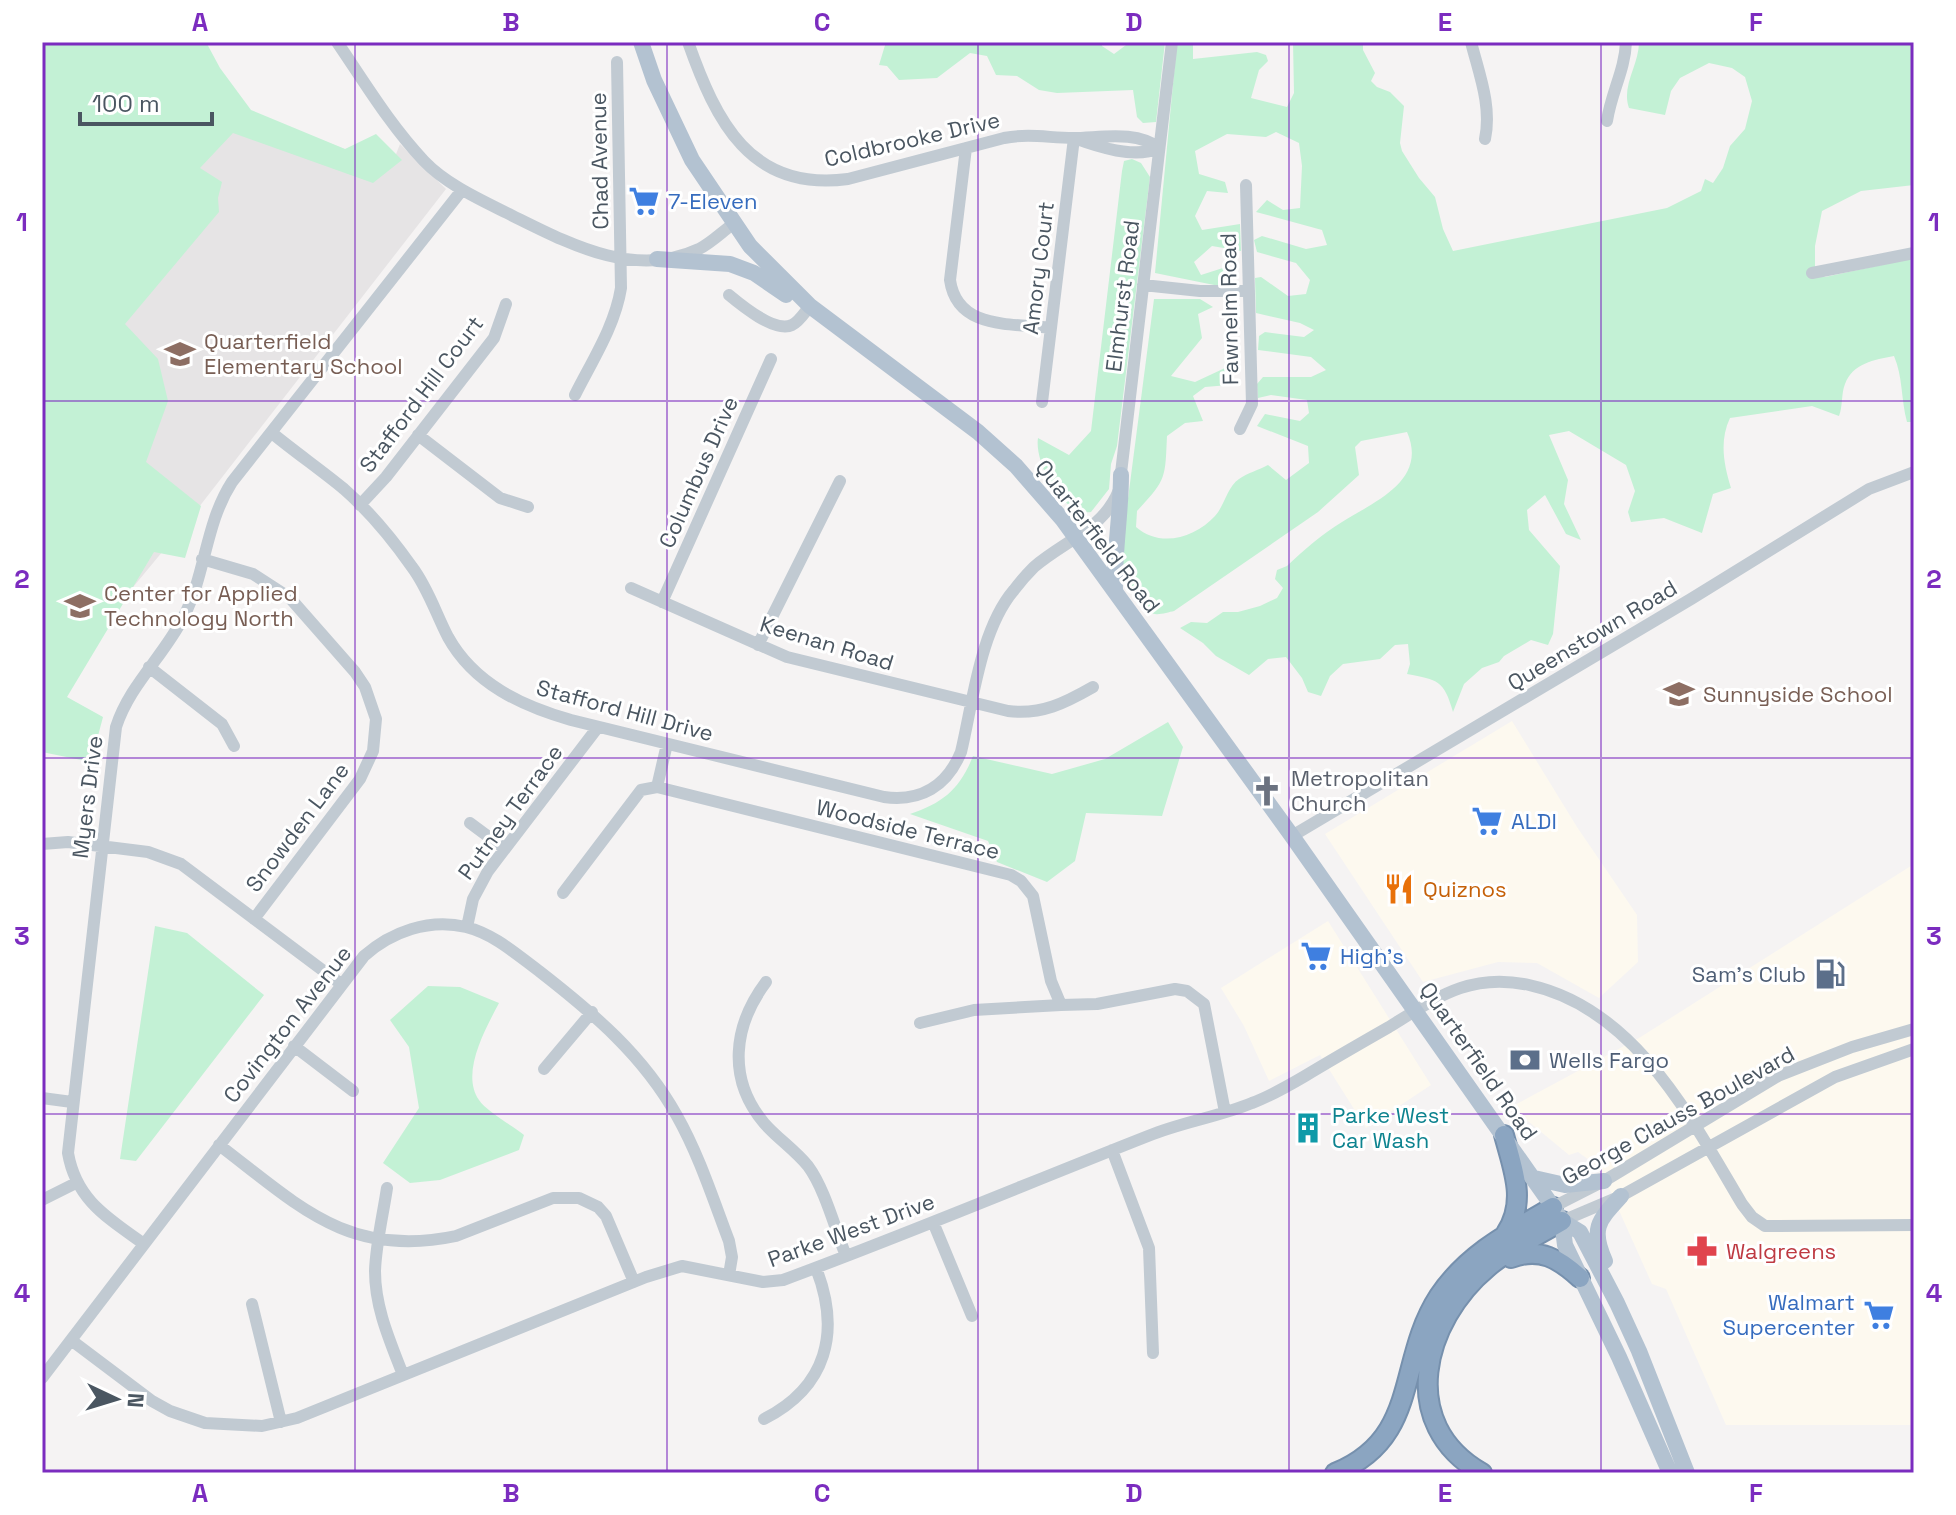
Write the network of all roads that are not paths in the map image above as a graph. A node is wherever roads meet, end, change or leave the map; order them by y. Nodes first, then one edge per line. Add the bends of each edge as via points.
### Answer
1 (337, 42) edge
2 (641, 42) edge
3 (688, 42) edge
4 (1172, 42) edge
5 (1471, 42) edge
6 (1626, 42) edge
7 (617, 62) dead end
8 (1607, 121) dead end
9 (1074, 138) junction
10 (1485, 139) dead end
11 (966, 148) junction
12 (1159, 148) junction
13 (1246, 185) dead end
14 (462, 190) junction
15 (733, 224) junction
16 (1914, 253) edge
17 (657, 259) junction
18 (620, 260) junction
19 (1812, 273) dead end
20 (1143, 285) junction
21 (1249, 291) junction
22 (729, 295) dead end
23 (506, 304) dead end
24 (807, 304) junction
25 (1051, 328) junction
26 (771, 359) dead end
27 (575, 395) dead end
28 (1042, 402) dead end
29 (1240, 429) dead end
30 (272, 433) junction
31 (418, 435) junction
32 (1914, 472) edge
33 (1121, 475) junction
34 (840, 481) dead end
35 (360, 505) junction
36 (528, 507) dead end
37 (1077, 537) junction
38 (202, 559) junction
39 (631, 588) dead end
40 (1116, 591) junction
41 (662, 602) junction
42 (758, 645) junction
43 (149, 667) junction
44 (1093, 687) dead end
45 (972, 703) junction
46 (598, 727) junction
47 (667, 744) junction
48 (234, 746) dead end
49 (940, 784) joint
50 (657, 787) junction
51 (470, 823) dead end
52 (1292, 836) junction
53 (42, 844) edge
54 (101, 846) junction
55 (505, 849) junction
56 (563, 893) dead end
57 (254, 919) junction
58 (467, 927) junction
59 (766, 982) dead end
60 (341, 984) junction
61 (1061, 1005) junction
62 (1415, 1010) junction
63 (592, 1012) junction
64 (920, 1023) dead end
65 (1914, 1029) edge
66 (294, 1046) junction
67 (1914, 1049) edge
68 (544, 1069) dead end
69 (353, 1091) dead end
70 (42, 1098) edge
71 (72, 1102) junction
72 (1225, 1112) junction
73 (1696, 1125) junction
74 (1504, 1135) junction
75 (219, 1145) junction
76 (1708, 1147) junction
77 (1112, 1150) junction
78 (1534, 1178) junction
79 (1604, 1181) junction
80 (76, 1183) junction
81 (387, 1188) dead end
82 (1621, 1196) junction
83 (42, 1200) edge
84 (1557, 1214) junction
85 (933, 1222) junction
86 (1914, 1225) edge
87 (1504, 1235) junction
88 (379, 1240) junction
89 (144, 1244) junction
90 (846, 1256) junction
91 (1489, 1266) junction
92 (816, 1268) junction
93 (729, 1275) junction
94 (1580, 1278) junction
95 (634, 1282) junction
96 (252, 1304) dead end
97 (972, 1316) dead end
98 (71, 1340) junction
99 (1639, 1351) junction
100 (1153, 1353) dead end
101 (403, 1375) junction
102 (42, 1378) edge
103 (764, 1419) dead end
104 (281, 1422) junction
105 (1675, 1466) edge
106 (1335, 1473) edge
107 (1482, 1473) edge

1 - 14 street via 426,164
2 - 15 main road, Quarterfield Road via 692,160
3 - 11 street, Coldbrooke Drive via 728,130 750,155 779,172 835,181
4 - 12 street, Elmhurst Road
5 - 10 street via 1487,106
6 - 8 street
7 - 18 street, Chad Avenue
9 - 11 street, Coldbrooke Drive via 1029,134
9 - 12 street, Coldbrooke Drive via 1150,141
9 - 25 street, Amory Court
11 - 25 street via 950,280 955,301 984,320
12 - 20 street, Elmhurst Road
13 - 21 street, Fawnelm Road
14 - 18 street
14 - 30 street, Myers Drive
15 - 17 street via 698,249
15 - 24 main road, Quarterfield Road
16 - 19 street
17 - 18 street
17 - 24 main road via 741,267
18 - 27 street, Chad Avenue via 619,303
20 - 21 street
20 - 33 street, Elmhurst Road
21 - 29 street, Fawnelm Road via 1252,404
22 - 24 street via 786,327 797,321
23 - 31 street, Stafford Hill Court via 494,338
24 - 37 main road, Quarterfield Road via 978,432
25 - 28 street, Amory Court
26 - 41 street, Columbus Drive
30 - 35 street, Stafford Hill Drive
30 - 38 street, Myers Drive via 222,498
31 - 35 street, Stafford Hill Court
31 - 36 street via 500,498
32 - 52 street, Queenstown Road via 1869,489
33 - 37 street, Elmhurst Road via 1107,513
33 - 40 main road
34 - 42 street
35 - 46 street, Stafford Hill Drive via 413,567 450,640 479,676 520,703
37 - 40 main road, Quarterfield Road
37 - 45 street, Elmhurst Road via 1034,567 1011,593 990,630
38 - 43 street, Myers Drive via 184,616
38 - 57 street, Snowden Lane via 253,574 290,598 355,672 376,719 373,751 360,779
39 - 41 street, Keenan Road
40 - 52 main road, Quarterfield Road
41 - 42 street, Keenan Road
42 - 45 street, Keenan Road via 809,663
43 - 48 street via 222,724
43 - 54 street, Myers Drive via 116,727
44 - 45 street, Keenan Road via 1037,713
45 - 49 street, Elmhurst Road via 961,752
46 - 47 street, Stafford Hill Drive
46 - 55 street, Putney Terrace
47 - 49 street, Stafford Hill Drive via 884,797 914,797
47 - 50 street
50 - 56 street via 641,790
50 - 61 street, Woodside Terrace via 1011,875 1033,896
51 - 55 street
52 - 62 main road, Quarterfield Road
53 - 54 street
54 - 57 street via 148,852 181,864
54 - 71 street, Myers Drive
55 - 58 street, Putney Terrace via 479,884
57 - 60 street
58 - 60 street, Covington Avenue via 432,925 389,938 364,956
58 - 63 street, Covington Avenue via 510,949
59 - 90 street via 745,1015 740,1078 764,1123 808,1166
60 - 66 street, Covington Avenue
61 - 64 street via 974,1010
61 - 72 street via 1097,1004 1175,989 1196,996 1204,1004
62 - 72 street, Parke West Drive via 1275,1093
62 - 73 street, Parke West Drive via 1465,985 1500,982 1529,985 1582,1005 1645,1059
62 - 74 main road, Quarterfield Road
63 - 68 street
63 - 93 street, Covington Avenue via 636,1057 678,1117 729,1241
65 - 73 street, George Clauss Boulevard via 1778,1076
66 - 69 street
66 - 75 street, Covington Avenue
67 - 76 street, George Clauss Boulevard via 1835,1077
70 - 71 street
71 - 80 street, Myers Drive via 68,1153
72 - 77 street, Parke West Drive
73 - 76 street, Parke West Drive
73 - 79 street, George Clauss Boulevard
74 - 78 main road, Quarterfield Road
74 - 87 highway via 1518,1198 1515,1219
75 - 88 street via 315,1217
75 - 89 street, Covington Avenue
76 - 82 street, George Clauss Boulevard
76 - 86 street, Parke West Drive via 1742,1204 1765,1226
77 - 85 street, Parke West Drive
77 - 100 street via 1149,1248
78 - 79 main road via 1565,1185
78 - 84 main road, Quarterfield Road
79 - 84 street, George Clauss Boulevard
80 - 83 street
80 - 89 street via 92,1203
81 - 88 street
82 - 84 street, George Clauss Boulevard
82 - 99 main road via 1598,1225 1597,1244 1630,1306
84 - 87 highway
84 - 91 highway
84 - 94 main road, Quarterfield Road
84 - 99 main road, Quarterfield Road via 1580,1232
85 - 90 street, Parke West Drive
85 - 97 street
87 - 106 highway via 1461,1268 1437,1299 1418,1338 1401,1405 1383,1440 1361,1461
88 - 95 street via 440,1240 553,1198 579,1198 606,1216
88 - 101 street via 379,1303
89 - 98 street, Covington Avenue
90 - 92 street, Parke West Drive
91 - 94 highway via 1539,1253 1556,1258
91 - 107 highway via 1468,1286 1440,1330 1427,1388 1436,1427 1458,1455
92 - 93 street, Parke West Drive via 763,1282
92 - 103 street via 828,1306 823,1356 799,1396
93 - 95 street, Parke West Drive via 682,1266
94 - 105 main road, Quarterfield Road
95 - 101 street, Parke West Drive
96 - 104 street
98 - 102 street, Covington Avenue
98 - 104 street, Parke West Drive via 152,1401 187,1418 243,1427
99 - 105 main road, Quarterfield Road
101 - 104 street, Parke West Drive

